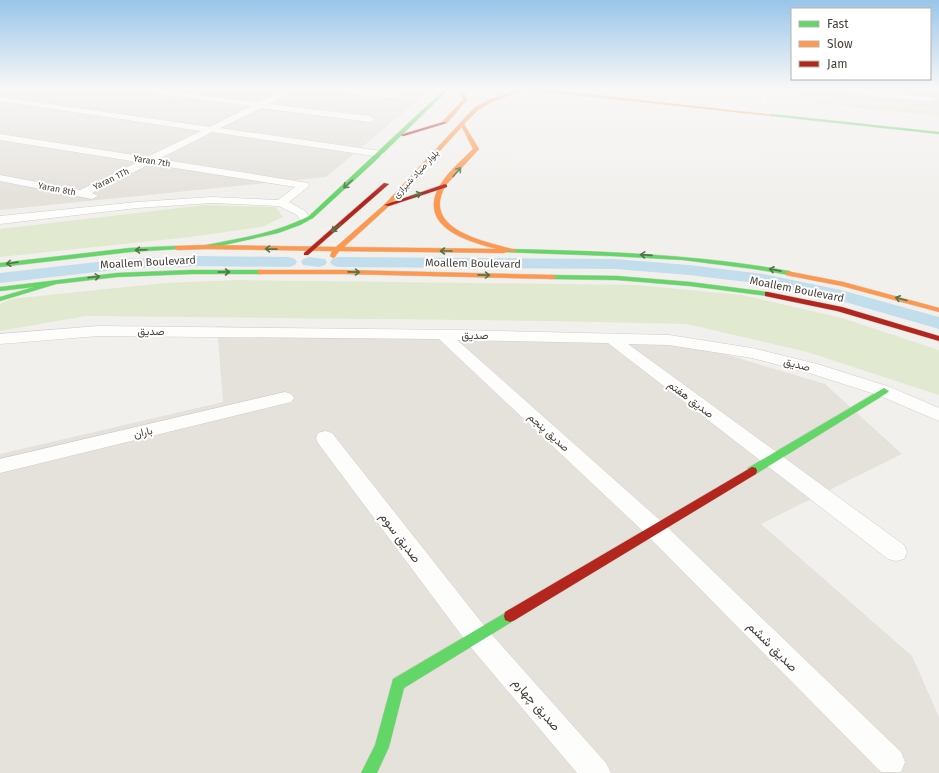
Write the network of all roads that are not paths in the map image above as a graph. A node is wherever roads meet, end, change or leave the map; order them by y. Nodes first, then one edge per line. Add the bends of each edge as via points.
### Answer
1 (183, 125) edge
2 (218, 125) edge
3 (410, 125) edge
4 (435, 125) edge
5 (442, 125) edge
6 (461, 125) edge
7 (463, 125) edge
8 (865, 125) edge
9 (210, 129) junction
10 (939, 133) edge
11 (434, 134) dead end
12 (399, 136) junction
13 (0, 137) edge
14 (381, 154) junction
15 (148, 160) junction
16 (367, 175) junction
17 (0, 178) edge
18 (391, 179) dead end
19 (445, 186) junction
20 (81, 194) junction
21 (374, 196) junction
22 (281, 203) junction
23 (387, 204) junction
24 (137, 205) junction
25 (305, 219) junction
26 (0, 220) edge
27 (206, 247) junction
28 (310, 250) junction
29 (336, 250) junction
30 (514, 252) junction
31 (0, 265) edge
32 (291, 271) junction
33 (322, 272) junction
34 (68, 280) junction
35 (0, 289) edge
36 (0, 298) edge
37 (939, 310) edge
38 (443, 335) junction
39 (0, 339) edge
40 (612, 339) junction
41 (939, 339) edge
42 (884, 392) junction
43 (285, 398) dead end
44 (939, 415) edge
45 (326, 438) dead end
46 (771, 459) junction
47 (0, 466) edge
48 (655, 529) junction
49 (896, 552) dead end
50 (477, 636) junction
51 (891, 762) dead end
52 (369, 773) edge
53 (596, 773) edge

1 - 9 street
2 - 9 street, Yaran 1Th
3 - 12 main road
4 - 12 main road
5 - 11 main road, بلوار صیاد شیرازی
6 - 23 main road, بلوار صیاد شیرازی
19 -> 7 main road via 476,149
8 - 10 main road
9 - 14 street
9 - 15 street, Yaran 1Th
12 - 14 main road
13 - 15 street, Yaran 7th
14 - 16 main road
15 - 20 street, Yaran 1Th
15 - 22 street, Yaran 7th via 304,185
16 - 21 main road
16 -> 25 main road
17 - 20 street, Yaran 8th
18 - 21 main road, بلوار صیاد شیرازی
23 -> 19 main road
19 - 30 main road via 438,196 436,207 440,219 450,230 469,240
20 - 24 street, Yaran 8th
21 -> 28 main road, بلوار صیاد شیرازی
22 - 24 street via 212,200
22 - 25 street via 301,213
23 - 29 main road, بلوار صیاد شیرازی
24 - 26 street
25 - 27 main road via 299,224 272,233
28 -> 27 main road, Moallem Boulevard
27 -> 31 main road, Moallem Boulevard via 130,250
28 - 29 main road, Moallem Boulevard
28 - 32 main road, بلوار صیاد شیرازی
30 -> 29 main road, Moallem Boulevard
29 - 33 main road, بلوار صیاد شیرازی
37 -> 30 main road, Moallem Boulevard via 843,284 763,268 688,258 613,253
32 - 33 main road, Moallem Boulevard
34 -> 32 main road, Moallem Boulevard via 132,274
33 -> 41 main road, Moallem Boulevard via 617,278 690,284 763,293 839,309
34 - 35 main road, Moallem Boulevard
34 - 36 main road
38 - 39 street, صدیق via 99,331
38 - 40 street, صدیق
38 - 48 street, صدیق پنجم
40 - 42 street, صدیق via 669,340 752,353 811,368
40 - 46 street, صدیق هفتم
42 - 44 street, صدیق
42 - 46 main road
43 - 47 street, باران
45 - 50 street, صدیق سوم
46 - 48 main road
46 - 49 street, صدیق هفتم
48 - 50 main road
48 - 51 street, صدیق ششم
50 - 52 main road via 398,684 382,747
50 - 53 street, صدیق چهارم

